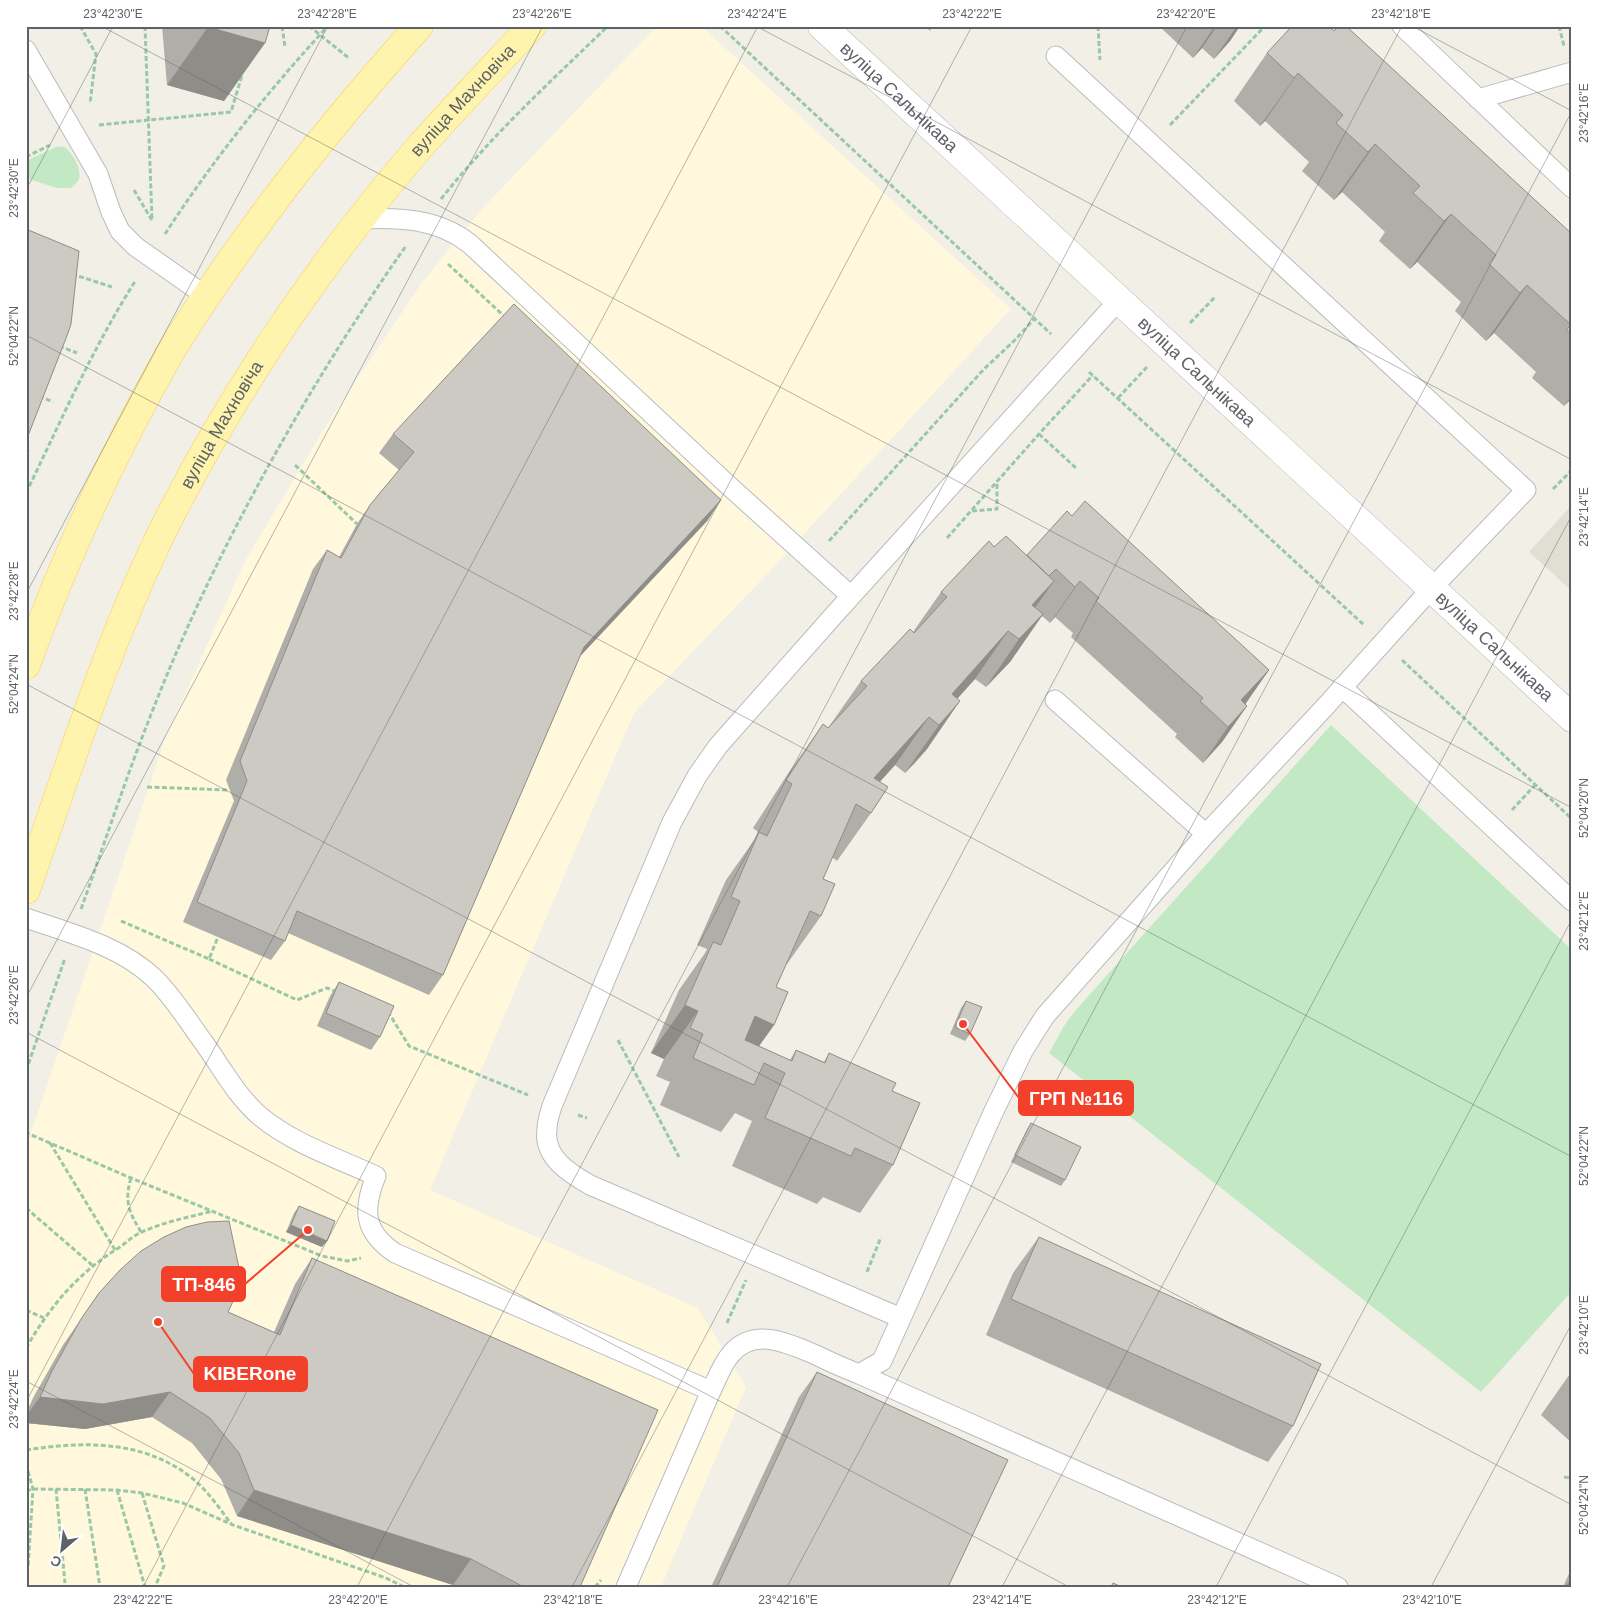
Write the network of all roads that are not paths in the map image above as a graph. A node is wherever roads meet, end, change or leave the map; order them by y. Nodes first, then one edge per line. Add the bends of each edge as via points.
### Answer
1 (419, 26) edge
2 (532, 26) edge
3 (822, 26) edge
4 (1402, 26) edge
5 (26, 50) edge
6 (1056, 56) dead end
7 (1572, 72) edge
8 (1478, 98) junction
9 (1572, 188) edge
10 (362, 219) junction
11 (206, 296) junction
12 (1118, 300) junction
13 (1431, 589) junction
14 (851, 596) junction
15 (31, 638) edge
16 (26, 665) edge
17 (1342, 687) junction
18 (1055, 700) dead end
19 (1572, 718) edge
20 (1206, 834) junction
21 (26, 890) edge
22 (1572, 901) edge
23 (26, 918) edge
24 (901, 1318) junction
25 (859, 1374) junction
26 (711, 1392) junction
27 (626, 1587) edge
28 (1338, 1587) edge

1 - 11 main road via 298,168
2 - 10 main road, вуліца Махновіча via 420,148
3 - 12 street, вуліца Сальнікава
4 - 8 lane
5 - 11 lane via 98,174 120,230 136,248
6 - 13 lane via 1526,490
7 - 8 lane
8 - 9 lane
10 - 14 lane via 399,218 424,222 455,233 480,251
10 - 21 main road, вуліца Махновіча via 248,380 166,524 94,695
11 - 15 main road via 168,357 102,483
12 - 13 street, вуліца Сальнікава
12 - 14 lane
13 - 17 lane
13 - 19 street, вуліца Сальнікава
14 - 24 lane via 724,740 692,783 672,822 552,1106 546,1130 550,1149 559,1164 575,1176
15 - 16 main road
17 - 20 lane
17 - 22 lane
18 - 20 lane
20 - 24 lane via 1062,995 1032,1035 993,1113
23 - 26 lane via 91,941 120,955 153,978 175,1003 234,1088 261,1117 295,1140 376,1176 367,1204 368,1219 383,1244 404,1257
24 - 25 lane via 882,1361
25 - 26 lane via 775,1339 757,1339 741,1344 731,1354
25 - 28 lane
26 - 27 lane

